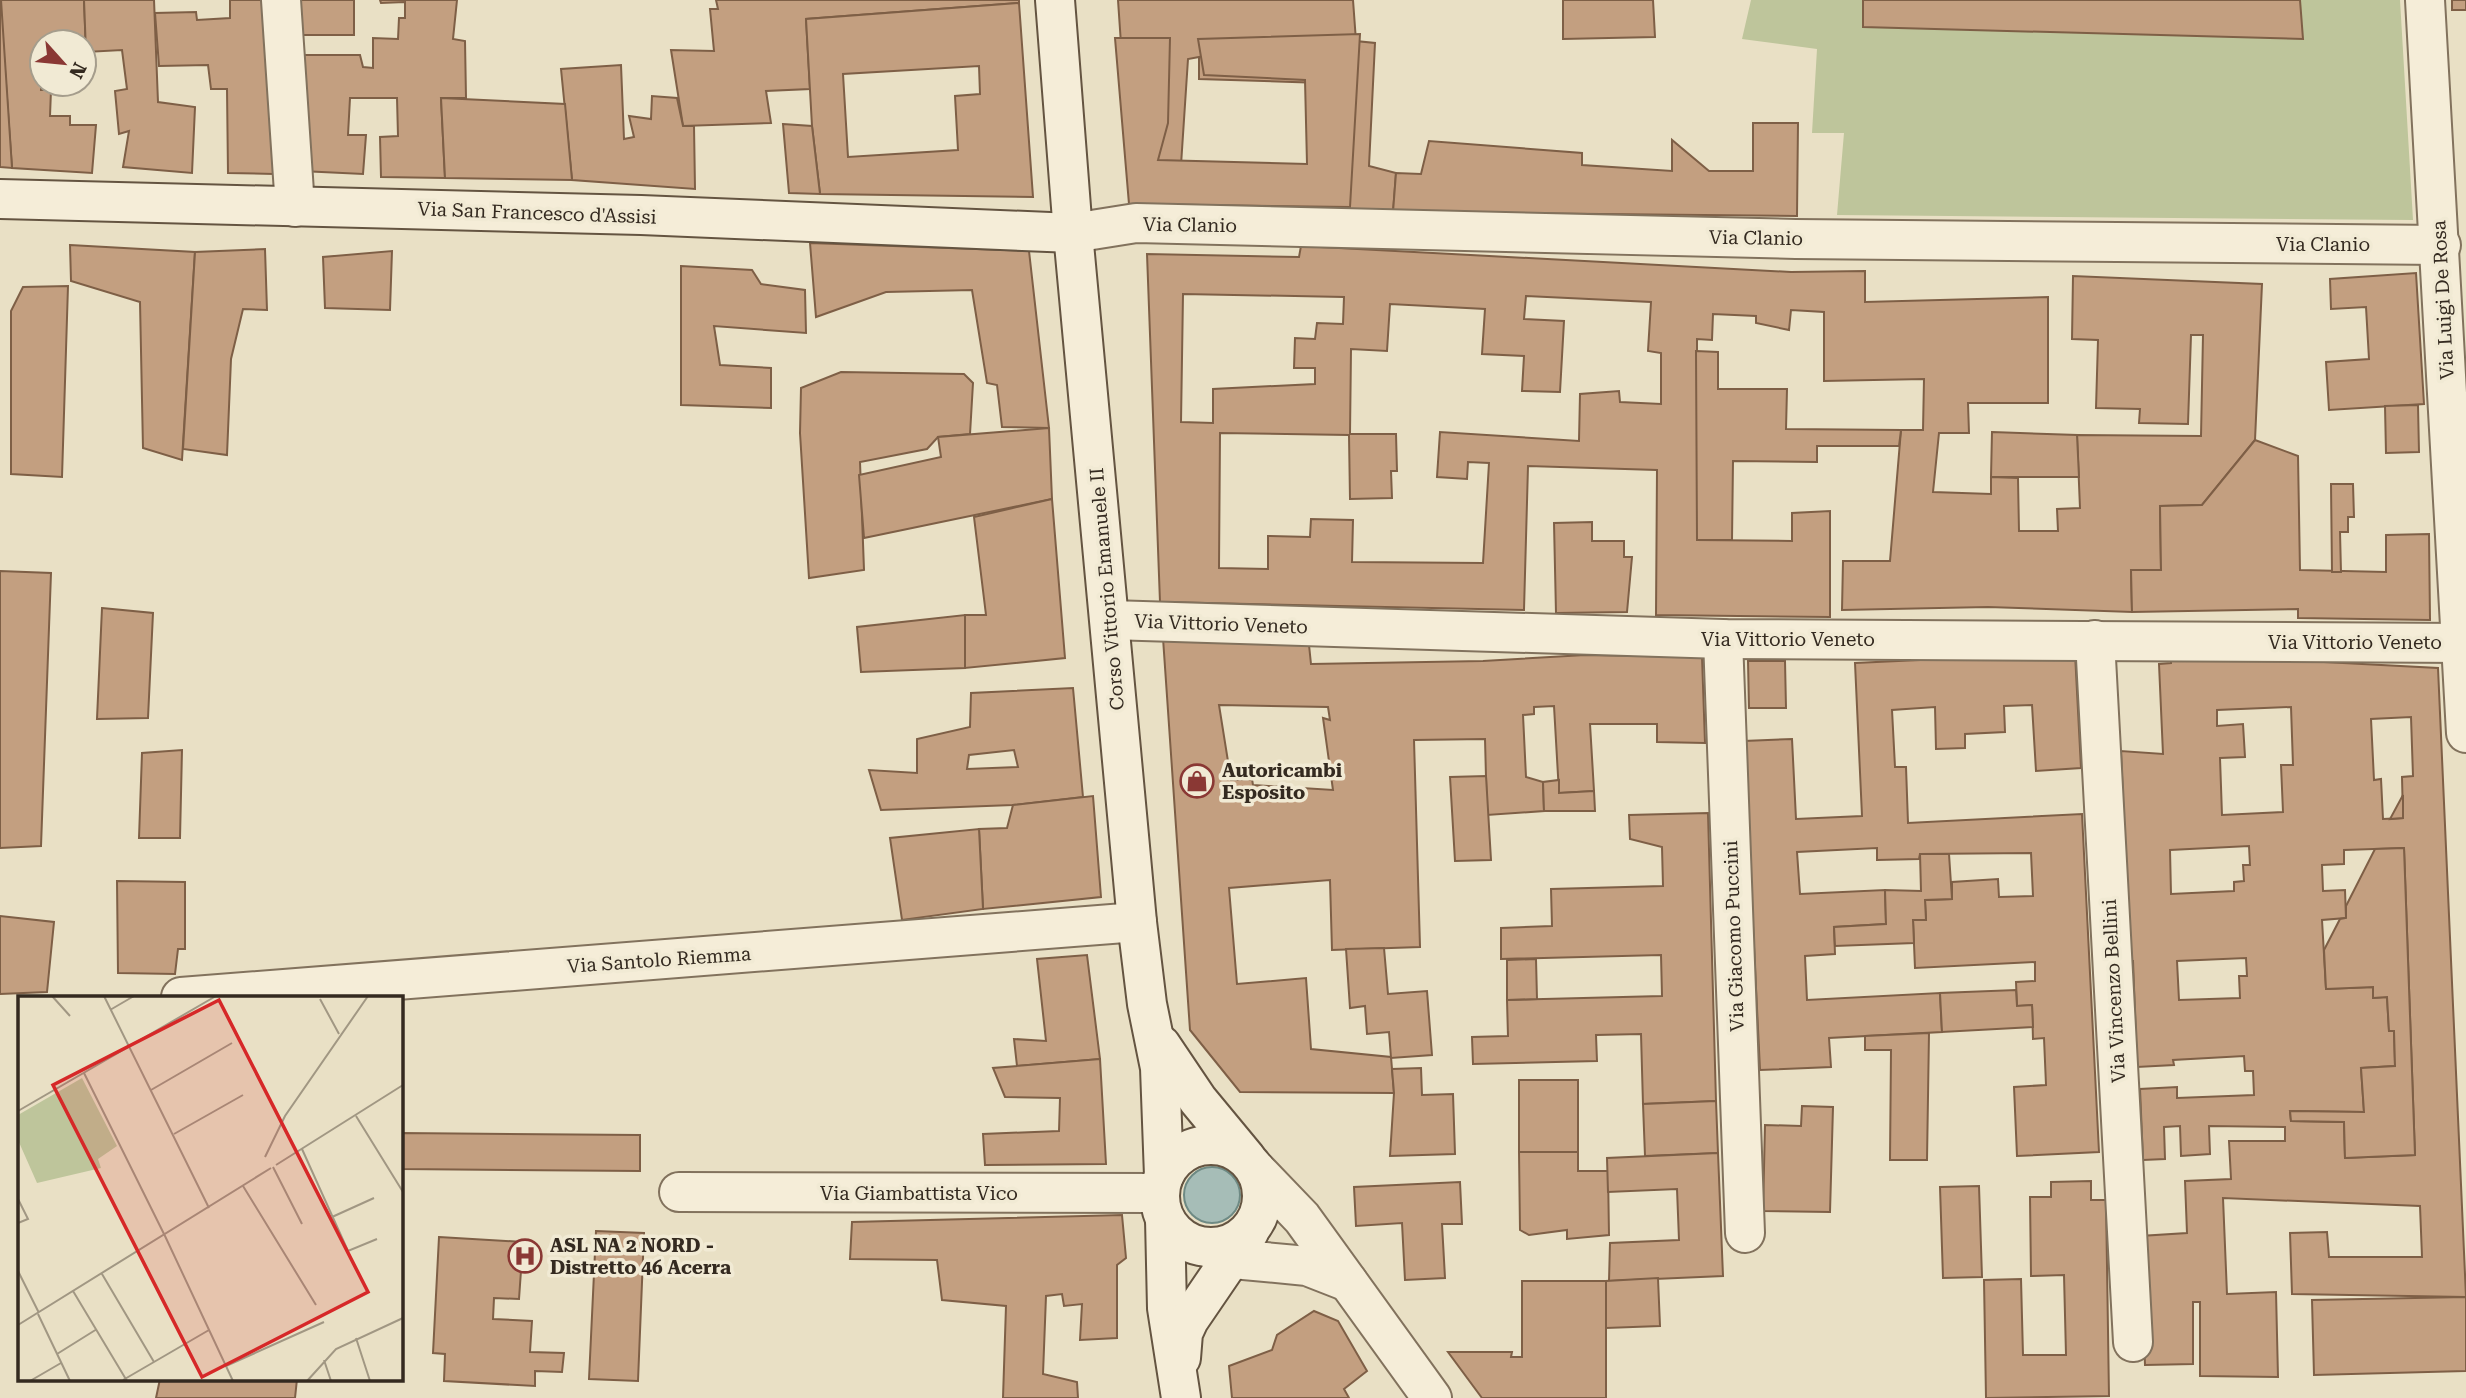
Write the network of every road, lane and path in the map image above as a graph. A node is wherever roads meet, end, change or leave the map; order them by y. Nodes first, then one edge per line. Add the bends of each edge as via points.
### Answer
1 (281, 0) edge
2 (1055, 0) edge
3 (2426, 0) edge
4 (0, 199) edge
5 (295, 206) junction
6 (1073, 233) junction
7 (2441, 245) junction
8 (1110, 620) junction
9 (1723, 639) junction
10 (2095, 640) junction
11 (2464, 643) edge
12 (2466, 733) edge
13 (1137, 922) junction
14 (194, 996) edge
15 (1155, 1034) junction
16 (1251, 1164) junction
17 (679, 1192) dead end
18 (1163, 1196) junction
19 (1745, 1233) dead end
20 (1231, 1245) junction
21 (1348, 1282) junction
22 (2133, 1342) dead end
23 (1180, 1391) edge
24 (1432, 1398) edge

1 - 5 street
2 - 6 street, Corso Vittorio Emanuele II
3 - 7 street, Via Luigi De Rosa
4 - 5 street, Via San Francesco d'Assisi
5 - 6 street, Via San Francesco d'Assisi
6 - 7 street, Via Clanio via 1136,223 1796,239
6 - 8 street, Corso Vittorio Emanuele II
7 - 11 street, Via Luigi De Rosa
8 - 9 street, Via Vittorio Veneto
8 - 13 street, Corso Vittorio Emanuele II
9 - 10 street, Via Vittorio Veneto
9 - 19 street, Via Giacomo Puccini
10 - 11 street, Via Vittorio Veneto
10 - 22 street, Via Vincenzo Bellini
11 - 12 street, Via Luigi De Rosa
13 - 14 street, Via Santolo Riemma
13 - 15 street, Corso Vittorio Emanuele II
15 - 16 street via 1198,1100
15 - 18 street, Corso Vittorio Emanuele II via 1163,1095
16 - 18 street via 1233,1149 1201,1146 1172,1162
16 - 20 street, Corso Vittorio Emanuele II via 1263,1200
16 - 21 street via 1301,1218
17 - 18 street, Via Giambattista Vico
18 - 20 street via 1184,1240
18 - 23 street, Corso Vittorio Emanuele II via 1167,1308
20 - 21 street
20 - 23 street, Corso Vittorio Emanuele II via 1183,1333
21 - 24 street

